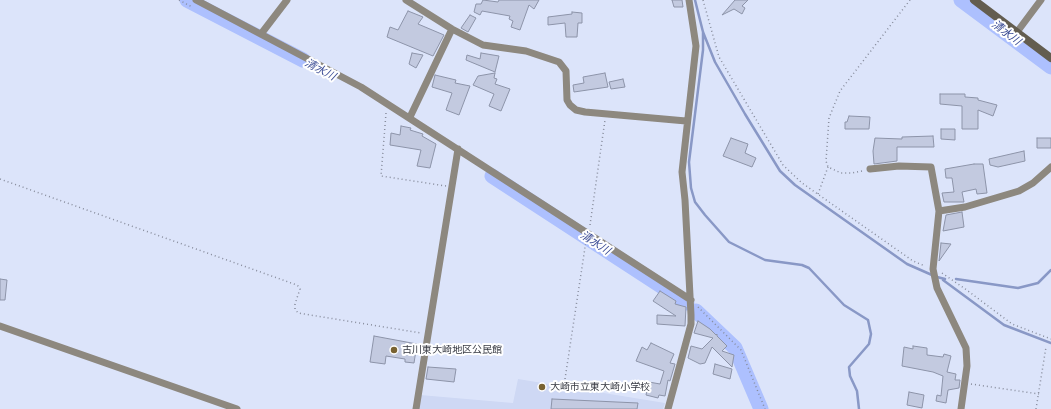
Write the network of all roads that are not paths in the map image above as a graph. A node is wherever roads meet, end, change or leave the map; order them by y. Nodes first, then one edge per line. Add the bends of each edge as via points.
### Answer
1 (196, 0) edge
2 (287, 0) edge
3 (406, 0) edge
4 (689, 0) edge
5 (974, 0) edge
6 (1041, 0) edge
7 (452, 29) junction
8 (1017, 32) junction
9 (261, 34) junction
10 (1051, 58) edge
11 (410, 117) junction
12 (686, 121) junction
13 (458, 149) junction
14 (1051, 166) edge
15 (870, 169) road end
16 (939, 211) junction
17 (690, 300) junction
18 (0, 326) edge
19 (237, 409) edge
20 (416, 409) edge
21 (668, 409) edge
22 (962, 409) edge

1 - 9 street
2 - 9 street
3 - 7 street
4 - 12 street via 696,46
5 - 8 street
6 - 8 street
7 - 11 street
7 - 12 street via 483,46 526,51 559,62 566,71 567,100 576,110
8 - 10 street
9 - 11 street via 361,87
11 - 13 street
12 - 17 street via 682,172
13 - 17 street via 587,237
13 - 20 street via 426,334
14 - 16 street via 1033,183 1019,191 965,207
15 - 16 street via 898,166 931,167
16 - 22 street via 934,274 966,348 967,366
17 - 21 street via 691,324
18 - 19 street

